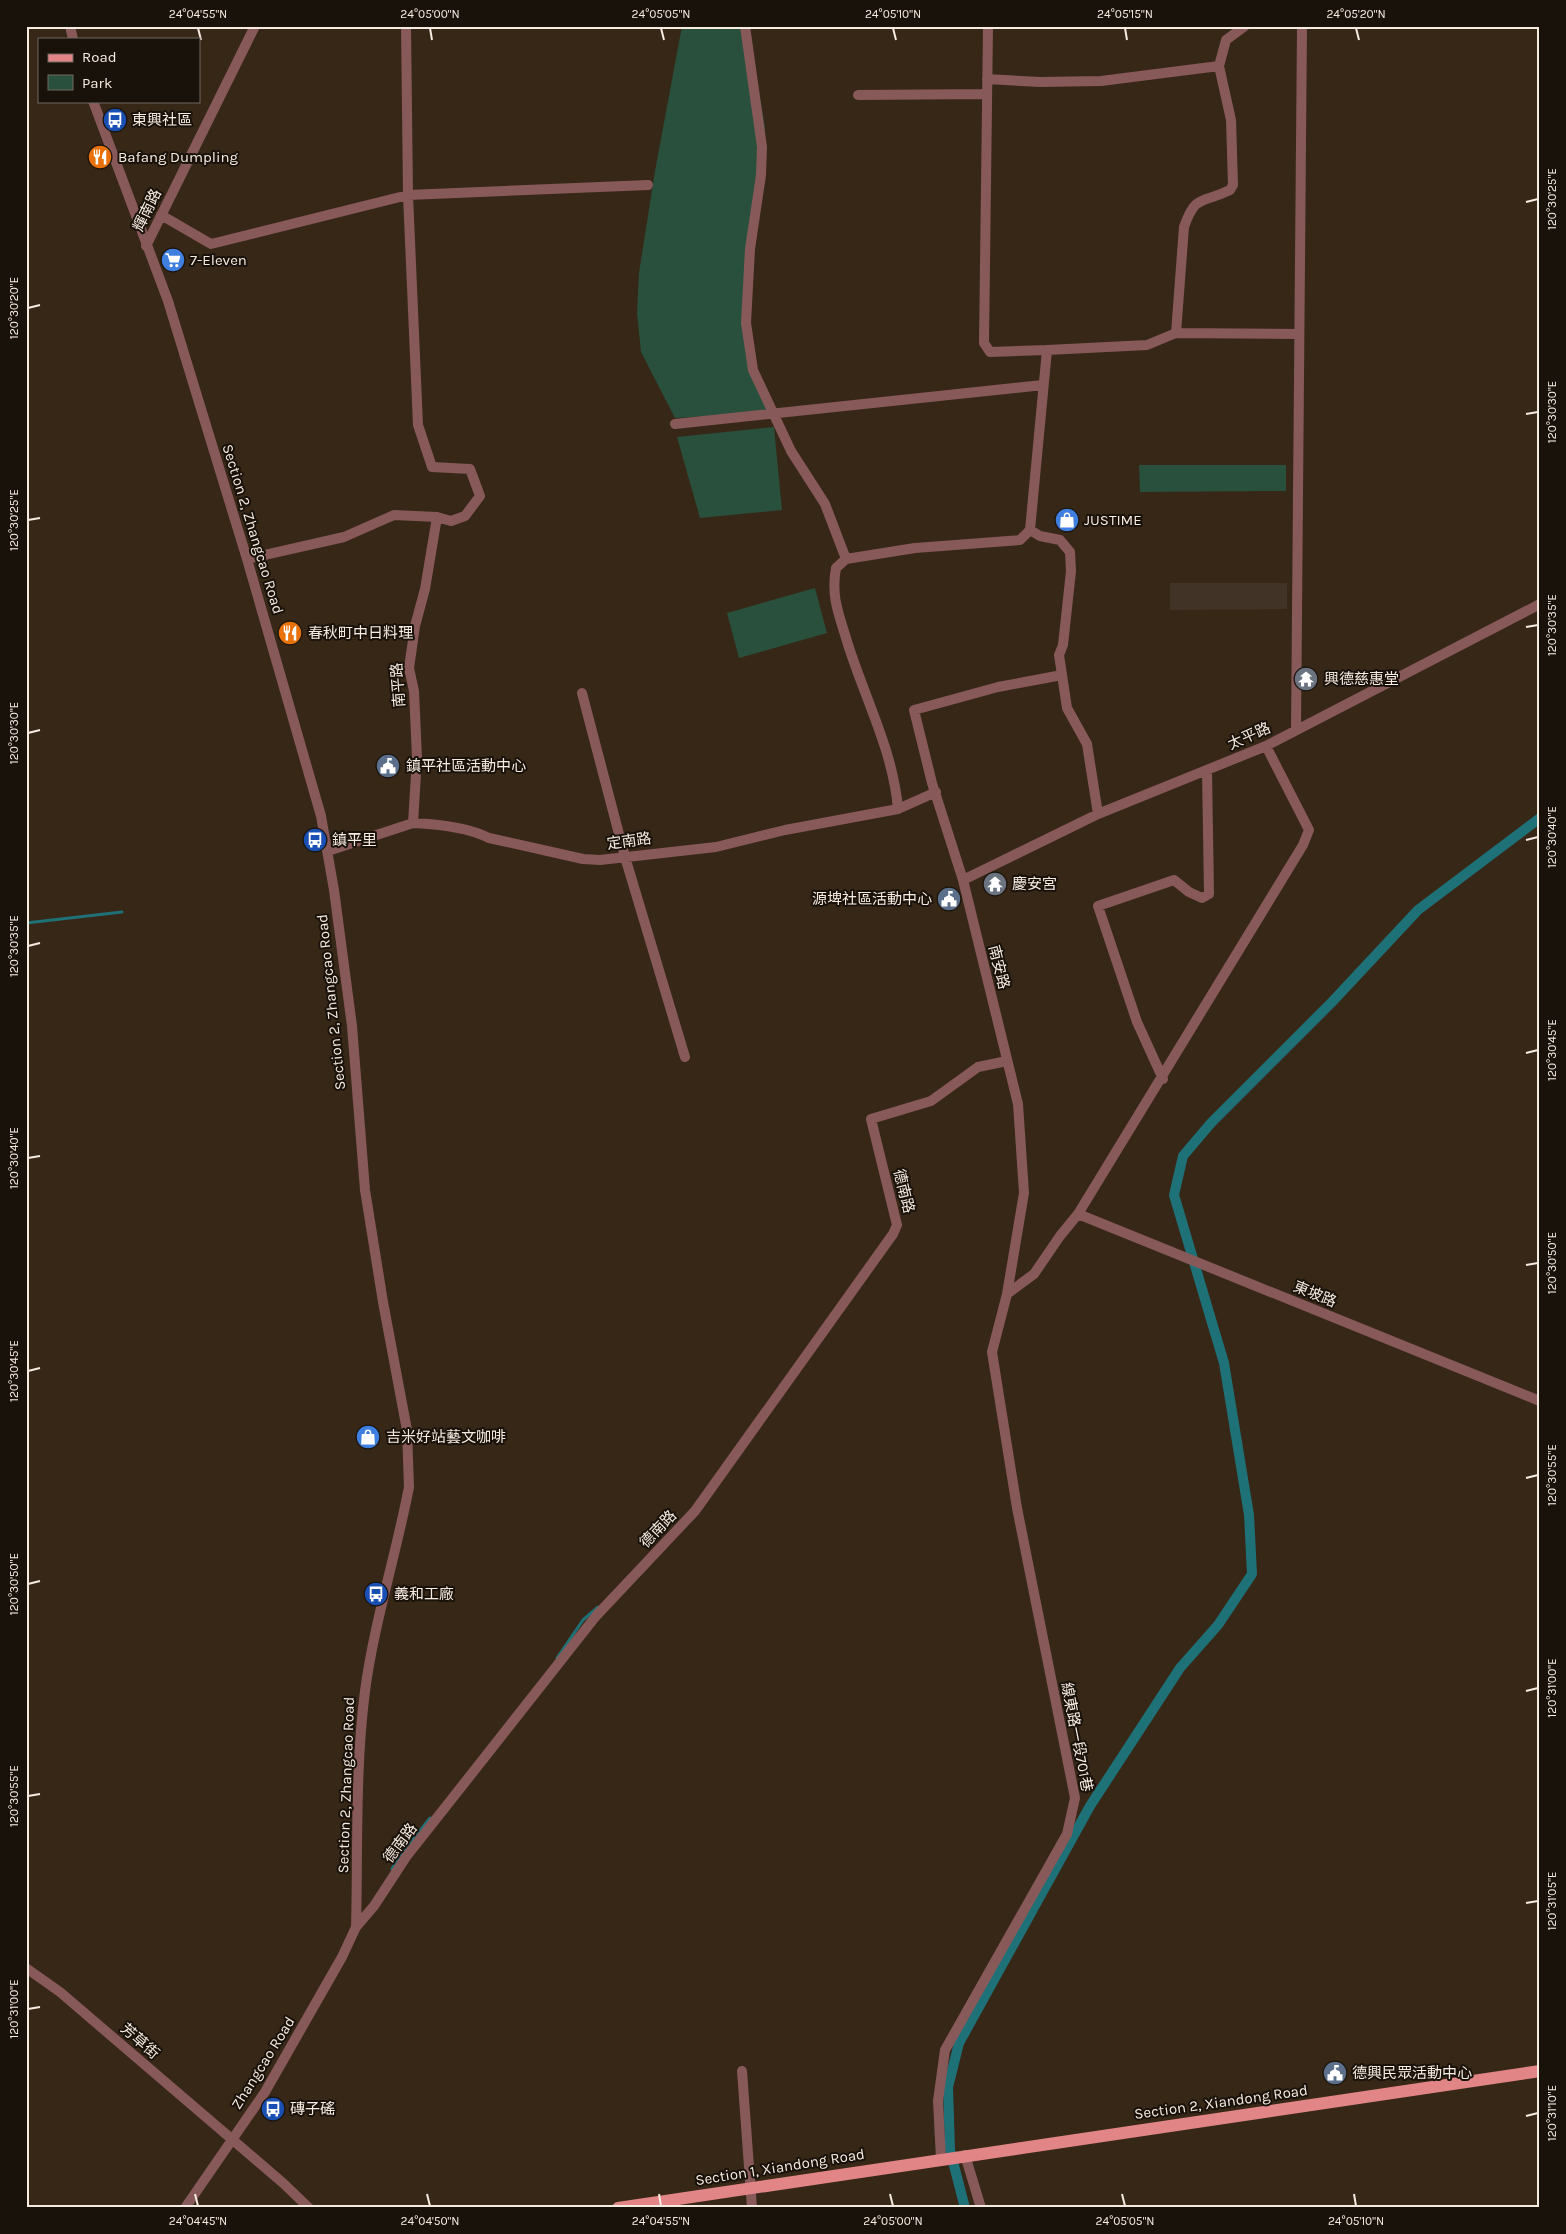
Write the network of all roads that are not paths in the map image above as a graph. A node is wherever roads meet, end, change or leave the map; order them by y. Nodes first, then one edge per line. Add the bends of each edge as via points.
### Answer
1 (255, 26) edge
2 (406, 26) edge
3 (745, 26) edge
4 (988, 26) edge
5 (1245, 26) edge
6 (1302, 26) edge
7 (1219, 66) junction
8 (987, 79) junction
9 (987, 94) junction
10 (858, 95) dead end
11 (93, 102) edge
12 (648, 185) dead end
13 (408, 195) junction
14 (161, 215) junction
15 (146, 246) junction
16 (1176, 333) junction
17 (1298, 334) junction
18 (1047, 350) junction
19 (1043, 385) junction
20 (773, 414) junction
21 (675, 424) dead end
22 (437, 517) junction
23 (1030, 530) junction
24 (247, 559) junction
25 (846, 559) junction
26 (1540, 604) edge
27 (1062, 675) junction
28 (582, 693) dead end
29 (1296, 730) junction
30 (1266, 746) junction
31 (1208, 770) junction
32 (936, 792) junction
33 (898, 808) junction
34 (1098, 814) junction
35 (413, 824) junction
36 (328, 851) junction
37 (626, 856) junction
38 (963, 880) junction
39 (685, 1057) dead end
40 (1007, 1061) junction
41 (1163, 1078) junction
42 (1078, 1214) junction
43 (1007, 1294) junction
44 (1540, 1402) edge
45 (356, 1927) junction
46 (26, 1968) edge
47 (742, 2071) dead end
48 (1540, 2071) edge
49 (232, 2140) junction
50 (965, 2155) junction
51 (944, 2158) junction
52 (751, 2188) junction
53 (185, 2208) edge
54 (309, 2208) edge
55 (618, 2208) edge
56 (752, 2208) edge
57 (981, 2208) edge

1 - 14 street, 輝南路
2 - 13 street
3 - 20 street via 762,147 750,249 746,323 753,370
4 - 8 street
5 - 7 street via 1226,40
6 - 17 street
7 - 8 street via 1101,81
7 - 16 street via 1231,120 1233,185 1222,195 1196,203 1189,211 1184,227
8 - 9 street
9 - 10 street
9 - 18 street via 984,343 990,352
11 - 15 street, Section 2, Zhangcao Road
12 - 13 street
13 - 14 street via 211,244
13 - 22 street via 418,425 432,468 470,469 480,496 465,516 451,521
14 - 15 street, 輝南路
15 - 24 street, Section 2, Zhangcao Road via 168,302
16 - 17 street
16 - 18 street via 1148,344
17 - 29 street
18 - 19 street
19 - 20 street
19 - 23 street
20 - 21 street
20 - 25 street via 791,451 825,504
22 - 24 street via 394,515 344,537
22 - 35 street, 南平路 via 409,668 414,691 417,758
23 - 25 street via 1020,540 916,548
23 - 27 street via 1040,536 1060,540 1070,552 1071,571 1063,645 1059,655
24 - 36 street, Section 2, Zhangcao Road via 321,816
25 - 33 street via 836,568 833,597 896,780
26 - 29 street, 太平路
27 - 32 street, 南安路 via 998,687 914,710
27 - 34 street via 1067,708 1087,744
28 - 37 street
29 - 30 street, 太平路
30 - 31 street, 太平路
30 - 41 street via 1309,830 1304,845
31 - 34 street, 太平路
31 - 41 street via 1209,894 1202,898 1174,880 1098,906 1137,1022
32 - 33 street, 定南路
32 - 38 street, 南安路
33 - 37 street, 定南路 via 716,847
34 - 38 street, 太平路
35 - 36 street, 定南路
35 - 37 street, 定南路 via 478,832 489,838 583,859
36 - 45 street, Section 2, Zhangcao Road via 352,1026 365,1190 407,1430 409,1463 409,1487 365,1690
37 - 39 street
38 - 40 street, 南安路
40 - 43 street, 南安路 via 1018,1104 1024,1193
40 - 45 street, 德南路 via 978,1067 931,1101 871,1118 897,1225 893,1234 696,1512 596,1616 406,1857
41 - 42 street
42 - 43 street via 1034,1274
42 - 44 street, 東坡路
43 - 51 street, 線東路一段701巷 via 992,1352 1017,1508 1075,1798 1067,1834 944,2050 938,2101
45 - 49 street, Zhangcao Road via 303,2027
46 - 49 street, 芳草街 via 60,1992
47 - 52 street
48 - 50 main road, Section 2, Xiandong Road
49 - 53 street, Zhangcao Road
49 - 54 street, 芳草街
50 - 51 main road, Section 2, Xiandong Road
50 - 57 street
51 - 52 main road, Section 1, Xiandong Road
52 - 55 main road, Section 1, Xiandong Road
52 - 56 street

